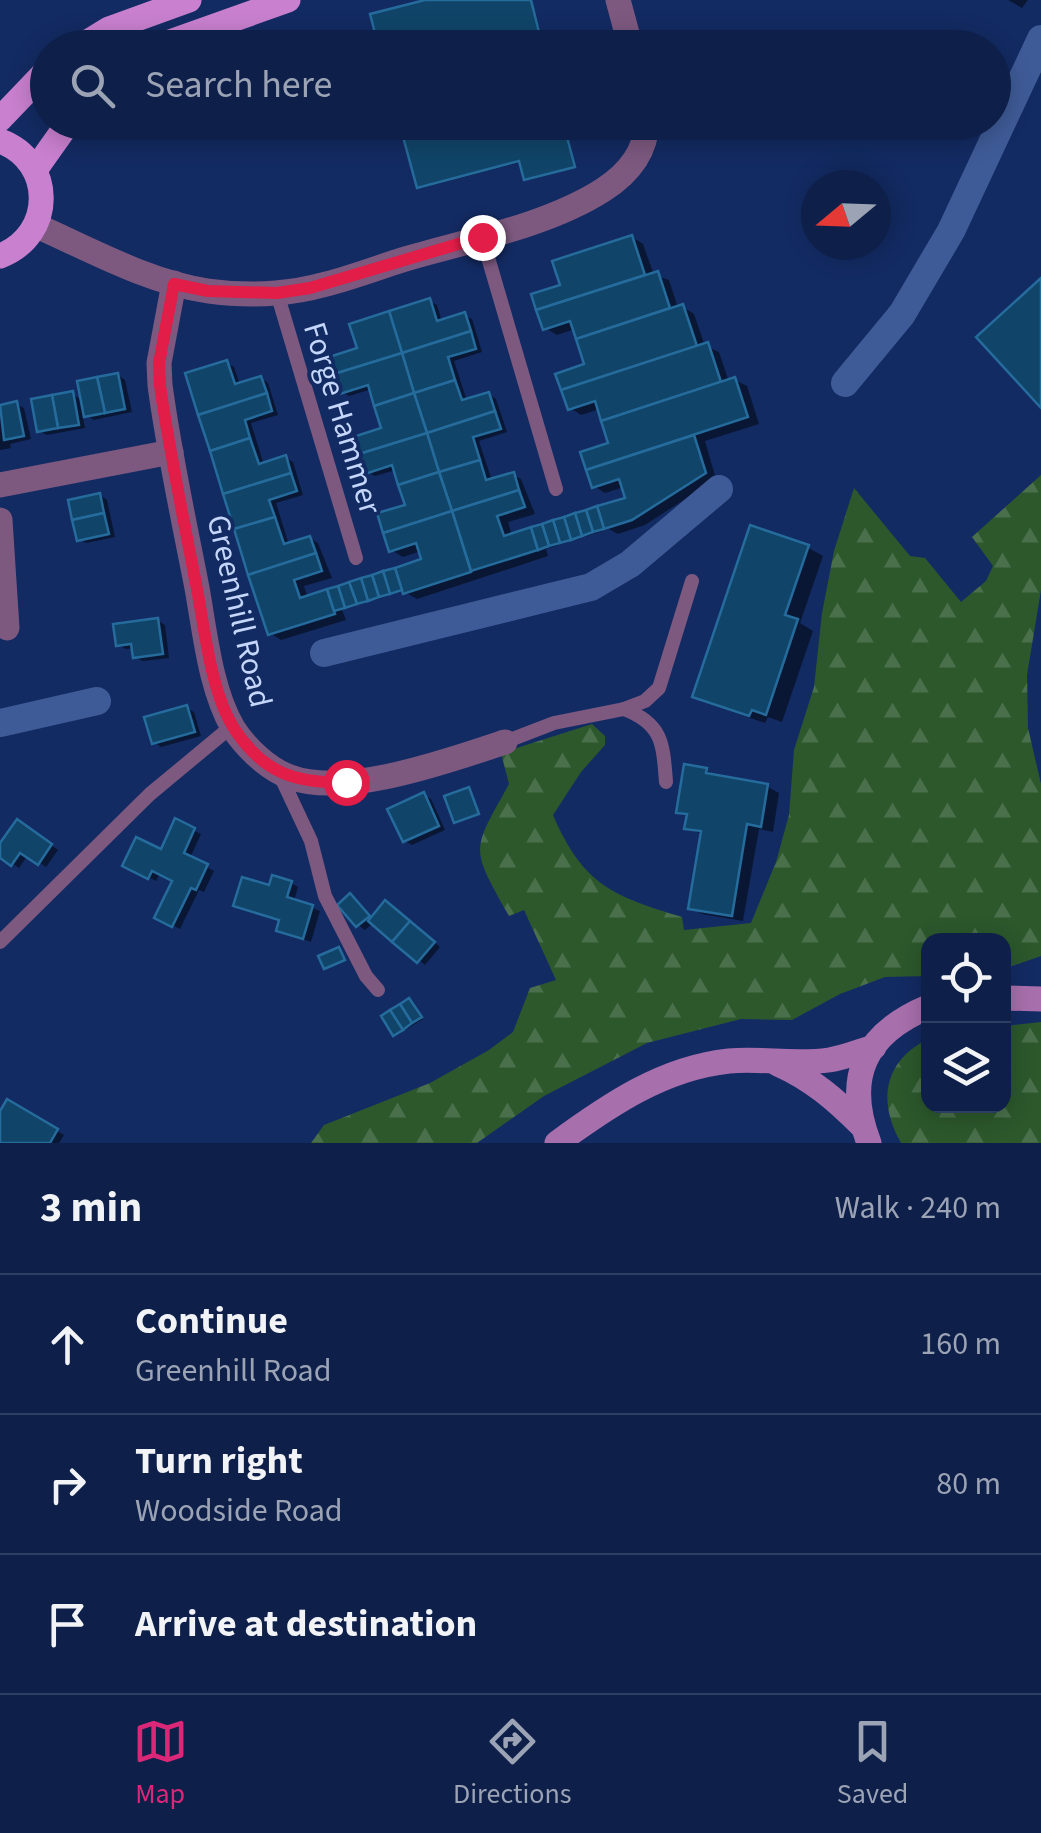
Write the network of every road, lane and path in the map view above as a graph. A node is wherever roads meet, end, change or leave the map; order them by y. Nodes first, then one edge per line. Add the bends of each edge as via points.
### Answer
1 (189, 0) edge
2 (288, 0) edge
3 (618, 0) edge
4 (107, 30) edge
5 (204, 30) edge
6 (621, 30) edge
7 (30, 88) edge
8 (0, 119) edge
9 (57, 140) edge
10 (644, 140) edge
11 (0, 141) edge
12 (36, 170) junction
13 (36, 226) junction
14 (482, 237) junction
15 (0, 256) edge
16 (174, 284) junction
17 (277, 293) junction
18 (171, 452) junction
19 (0, 486) edge
20 (556, 489) dead end
21 (0, 520) edge
22 (356, 558) dead end
23 (692, 581) dead end
24 (8, 628) dead end
25 (624, 710) junction
26 (232, 726) junction
27 (505, 742) joint
28 (279, 772) junction
29 (666, 782) dead end
30 (0, 942) edge
31 (378, 990) dead end
32 (1011, 998) edge
33 (1041, 999) edge
34 (921, 1010) edge
35 (874, 1047) junction
36 (774, 1062) junction
37 (866, 1136) edge
38 (557, 1143) edge

1 - 4 main road
2 - 5 main road
3 - 6 street
7 - 8 main road
9 - 12 main road
10 - 14 street via 634,162 606,188 567,209
11 - 12 main road
12 - 13 main road via 42,194
13 - 15 main road
13 - 16 street
14 - 17 street
14 - 20 lane
16 - 17 street
16 - 18 street, Greenhill Road via 159,363
17 - 22 lane, Forge Hammer
18 - 19 street
18 - 26 street, Greenhill Road via 209,650
21 - 24 street
23 - 25 lane via 659,688
25 - 27 lane via 554,723
25 - 29 lane via 646,719 658,734
26 - 28 street, Greenhill Road
26 - 30 lane via 150,794
27 - 28 street via 346,782
28 - 31 lane via 311,840 324,896
32 - 33 street
34 - 35 street
35 - 36 street via 830,1060
35 - 37 street via 856,1102
36 - 37 street via 833,1096
36 - 38 street via 733,1060 664,1077

